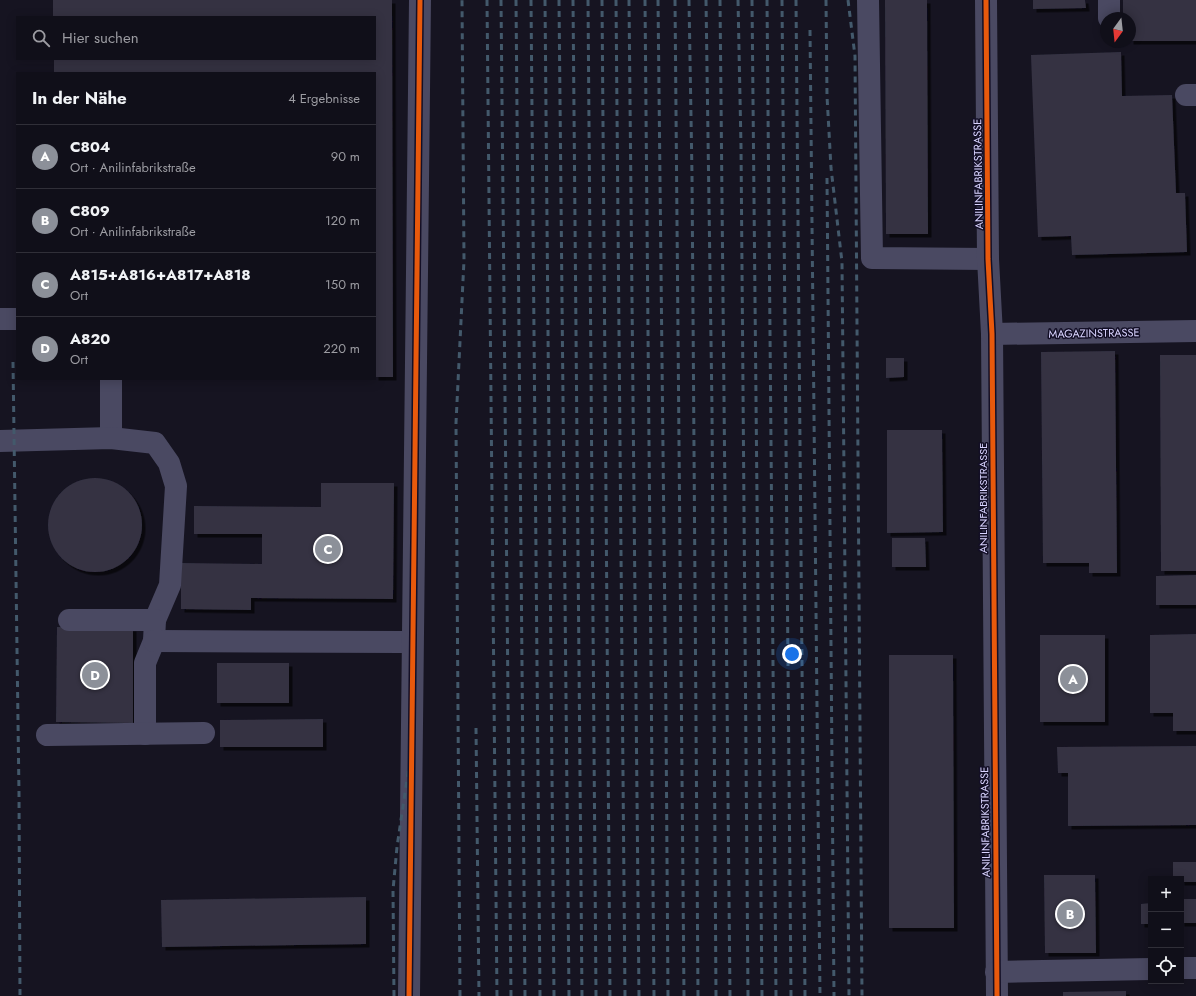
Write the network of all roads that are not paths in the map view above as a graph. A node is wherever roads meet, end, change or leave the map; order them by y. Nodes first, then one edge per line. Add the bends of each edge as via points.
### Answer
1 (420, 0) edge
2 (868, 0) edge
3 (986, 0) edge
4 (1109, 0) edge
5 (1110, 12) edge
6 (988, 259) junction
7 (0, 319) edge
8 (16, 319) edge
9 (1196, 331) edge
10 (992, 334) junction
11 (111, 380) edge
12 (111, 438) junction
13 (0, 441) edge
14 (69, 620) dead end
15 (155, 620) junction
16 (154, 641) junction
17 (402, 642) dead end
18 (204, 733) dead end
19 (146, 734) junction
20 (47, 735) dead end
21 (1184, 968) edge
22 (1196, 968) edge
23 (1148, 969) edge
24 (996, 972) junction
25 (409, 996) edge
26 (996, 996) edge

1 - 25 street
2 - 6 street via 872,258
3 - 6 street, ANILINFABRIKSTRASSE
4 - 5 street
6 - 10 street, ANILINFABRIKSTRASSE
7 - 8 street
9 - 10 street, MAGAZINSTRASSE
10 - 24 street, ANILINFABRIKSTRASSE
11 - 12 street
12 - 13 street
12 - 15 street via 155,444 170,463 176,486 170,585
14 - 15 street
15 - 16 street
16 - 17 street
16 - 19 street via 145,663
18 - 19 street
19 - 20 street
21 - 22 street
23 - 24 street
24 - 26 street, ANILINFABRIKSTRASSE

